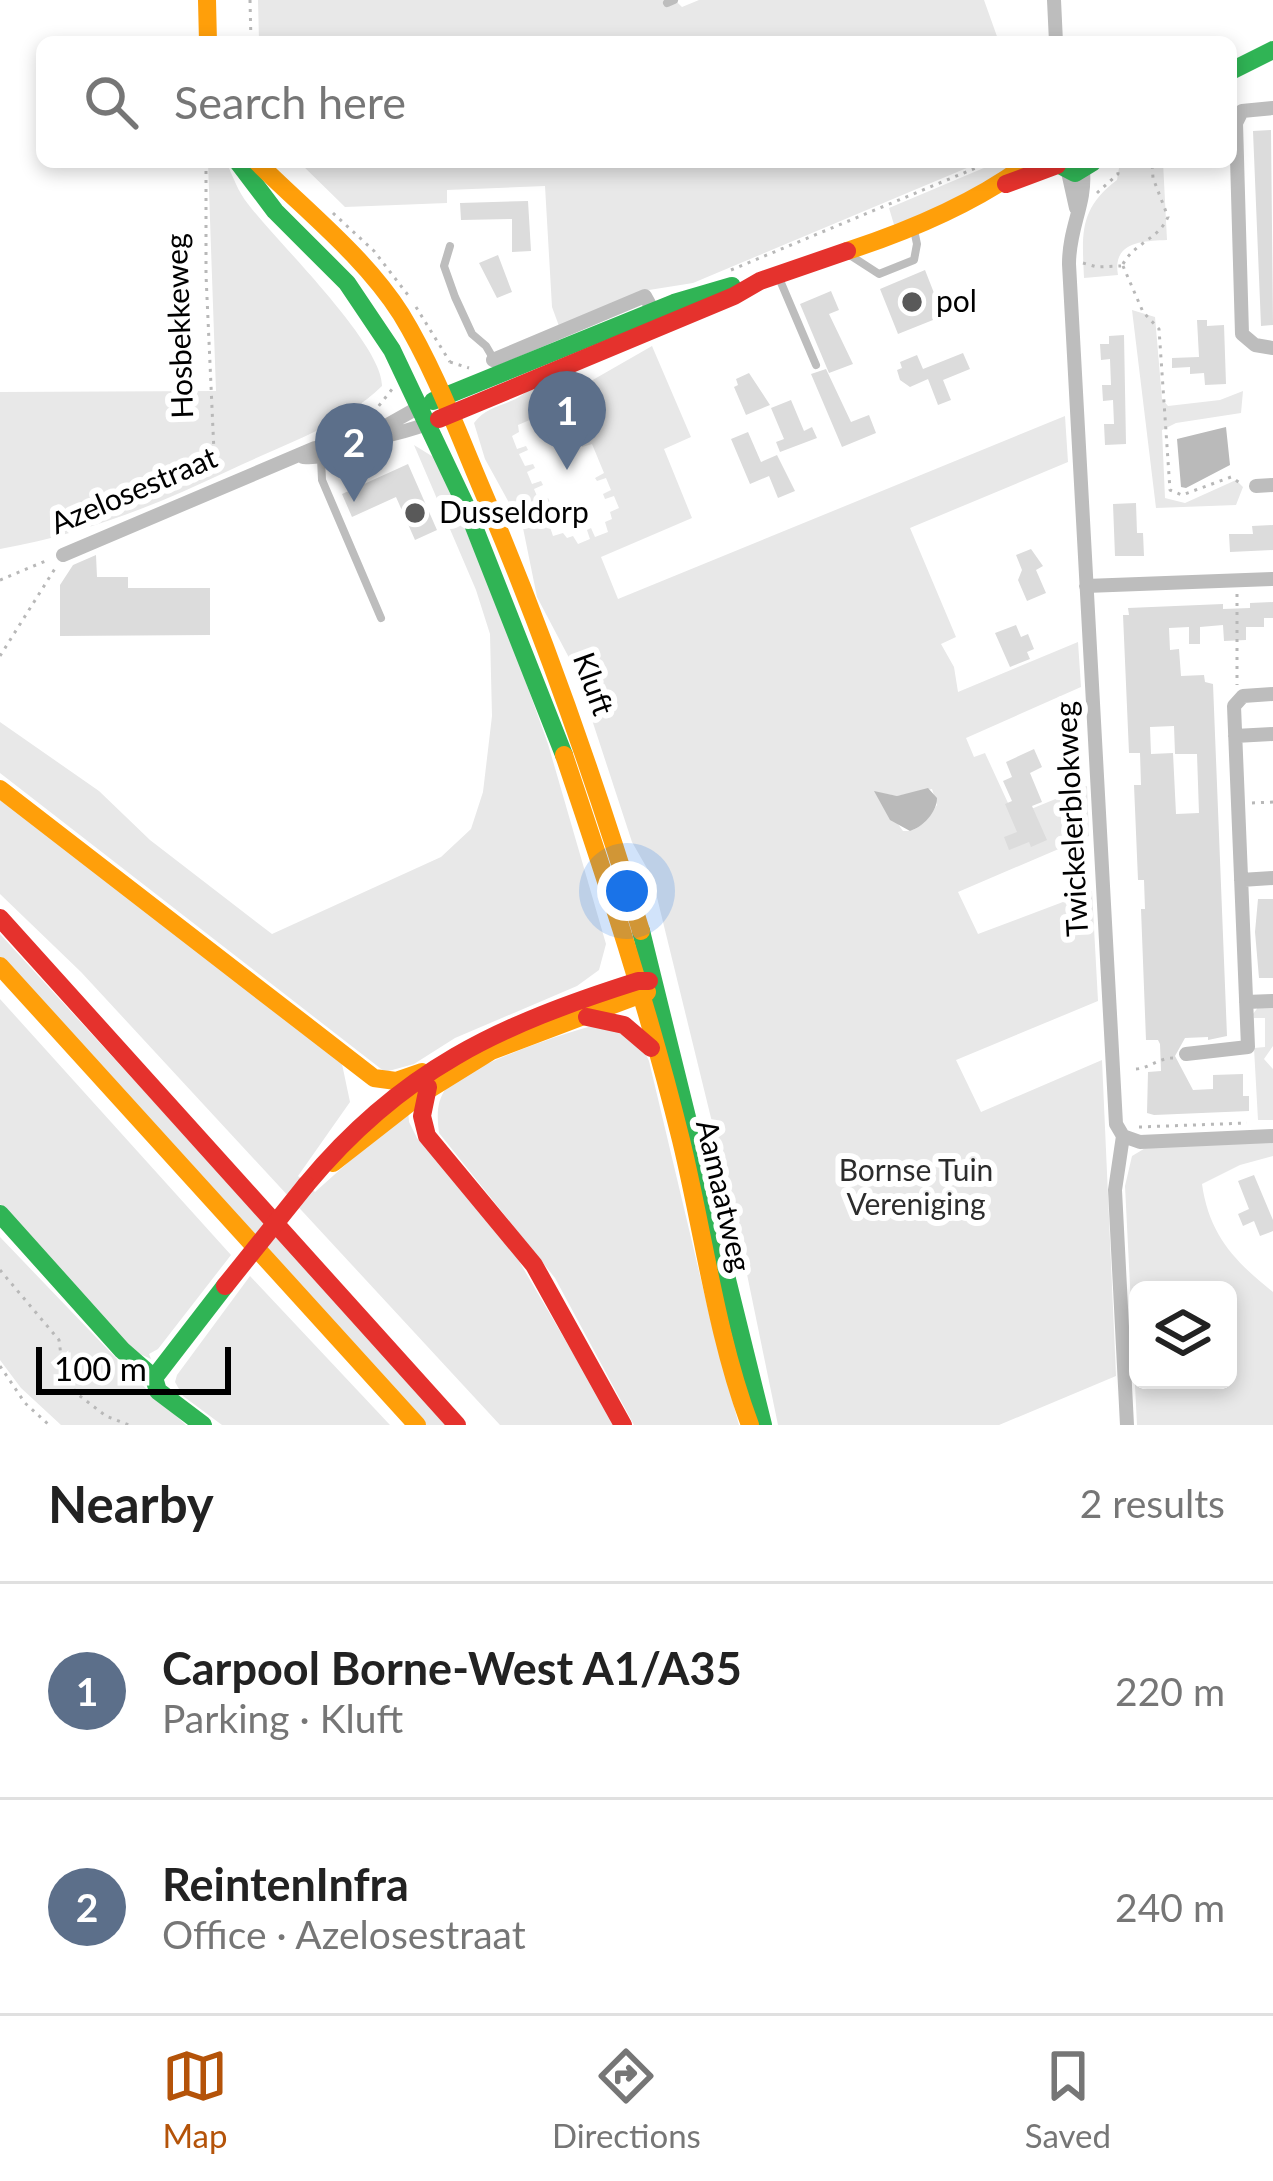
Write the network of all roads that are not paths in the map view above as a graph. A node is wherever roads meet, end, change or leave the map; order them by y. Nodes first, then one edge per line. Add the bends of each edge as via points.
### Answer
1 (206, 0) edge
2 (1054, 0) edge
3 (208, 36) edge
4 (1056, 36) edge
5 (1273, 50) edge
6 (1237, 68) edge
7 (1273, 108) edge
8 (242, 168) edge
9 (263, 168) edge
10 (1022, 168) edge
11 (1064, 168) edge
12 (1071, 168) edge
13 (1001, 184) junction
14 (914, 226) junction
15 (450, 246) dead end
16 (847, 254) junction
17 (769, 278) junction
18 (657, 319) junction
19 (1273, 348) edge
20 (494, 360) joint
21 (816, 365) dead end
22 (447, 406) junction
23 (425, 415) junction
24 (318, 453) junction
25 (63, 555) road end
26 (1273, 579) edge
27 (1087, 586) junction
28 (381, 618) dead end
29 (1273, 694) edge
30 (1273, 734) edge
31 (1235, 736) junction
32 (0, 789) edge
33 (1273, 878) edge
34 (1241, 880) junction
35 (0, 918) edge
36 (0, 967) edge
37 (646, 986) junction
38 (1273, 1001) edge
39 (1246, 1002) junction
40 (577, 1016) junction
41 (1186, 1054) road end
42 (659, 1060) junction
43 (425, 1079) junction
44 (1123, 1136) junction
45 (1273, 1136) edge
46 (0, 1214) edge
47 (154, 1378) junction
48 (203, 1425) edge
49 (417, 1425) edge
50 (457, 1425) edge
51 (623, 1425) edge
52 (750, 1425) edge
53 (764, 1425) edge
54 (1127, 1425) edge

1 - 3 main road
2 - 4 street
5 - 6 main road
7 - 19 street via 1237,116 1242,334
8 - 23 main road via 361,301
9 - 22 main road via 399,311
10 - 13 main road, Azelosestraat
11 - 13 main road, Azelosestraat
12 - 27 street, Twickelerblokweg
13 - 14 main road, Azelosestraat
14 - 16 main road, Azelosestraat
14 - 16 lane via 914,260 879,274
15 - 20 lane via 444,266 455,297
16 - 17 main road, Azelosestraat
17 - 18 main road, Azelosestraat
17 - 21 lane
18 - 20 street, Azelosestraat via 645,296
18 - 22 main road, Azelosestraat
22 - 23 main road, Azelosestraat
22 - 37 main road, Kluft via 531,604 620,854
23 - 24 street, Azelosestraat via 384,440
23 - 37 main road, Kluft via 508,603
24 - 25 street, Azelosestraat
24 - 28 lane
26 - 27 street
27 - 44 street, Twickelerblokweg via 1116,1124
29 - 31 street via 1238,699
30 - 31 street
31 - 34 street
32 - 43 main road via 374,1078
33 - 34 street
34 - 39 street
35 - 50 main road
36 - 49 main road
37 - 40 main road
37 - 42 main road, Aamaatweg
37 - 43 main road via 501,1028
37 - 53 main road, Aamaatweg
38 - 39 street
39 - 41 street via 1247,1047
40 - 42 main road via 624,1024
40 - 43 main road
42 - 52 main road, Aamaatweg
43 - 47 main road, bridge via 306,1185
43 - 51 main road via 430,1141 534,1265
44 - 45 street
44 - 54 street, Twickelerblokweg via 1114,1190
46 - 47 main road
47 - 48 main road via 158,1391

